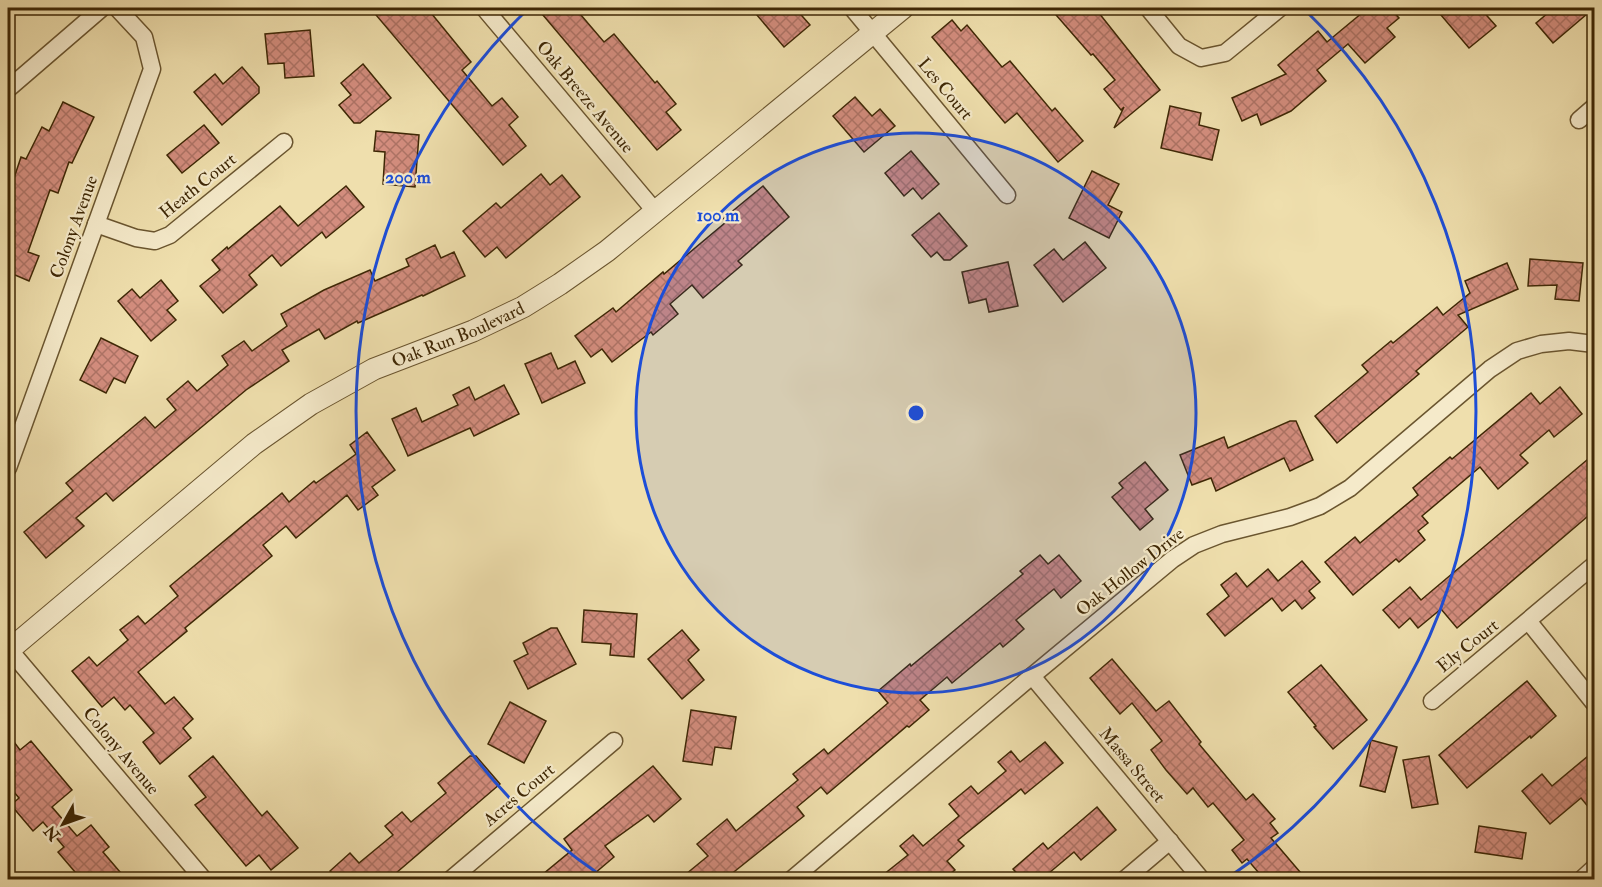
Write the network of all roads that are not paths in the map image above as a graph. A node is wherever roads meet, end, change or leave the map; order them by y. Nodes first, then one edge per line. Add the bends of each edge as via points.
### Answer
1 (102, 8) edge
2 (117, 8) edge
3 (484, 8) edge
4 (852, 8) edge
5 (903, 8) edge
6 (1148, 8) edge
7 (1280, 8) edge
8 (873, 32) junction
9 (8, 89) edge
10 (1594, 107) edge
11 (1579, 120) dead end
12 (284, 142) dead end
13 (1007, 195) dead end
14 (655, 211) junction
15 (96, 224) junction
16 (1594, 344) edge
17 (8, 468) edge
18 (1594, 565) edge
19 (1529, 622) junction
20 (8, 650) edge
21 (1032, 676) junction
22 (1432, 700) dead end
23 (1594, 703) edge
24 (614, 741) dead end
25 (1170, 841) junction
26 (1594, 868) edge
27 (204, 879) edge
28 (450, 879) edge
29 (791, 879) edge
30 (1124, 879) edge
31 (1202, 879) edge
32 (1581, 879) edge

1 - 9 street
2 - 15 street, Colony Avenue via 144,37 152,69
3 - 14 street, Oak Breeze Avenue
4 - 8 street, Les Court
5 - 8 street, Oak Run Boulevard
6 - 7 street via 1179,46 1201,58 1225,53
8 - 13 street, Les Court
8 - 14 street, Oak Run Boulevard
10 - 11 street
12 - 15 street, Heath Court via 170,235 155,241
14 - 20 street, Oak Run Boulevard via 607,251 523,306 473,331 374,369 311,404 254,444
15 - 17 street, Colony Avenue
16 - 21 street, Oak Hollow Drive via 1569,341 1517,351 1350,488 1320,507 1194,545
18 - 19 street, Ely Court
19 - 22 street, Ely Court
19 - 23 street
20 - 27 street, Colony Avenue
21 - 25 street, Massa Street
21 - 29 street, Oak Hollow Drive
24 - 28 street, Acres Court
25 - 30 street
25 - 31 street, Massa Street
26 - 32 street

